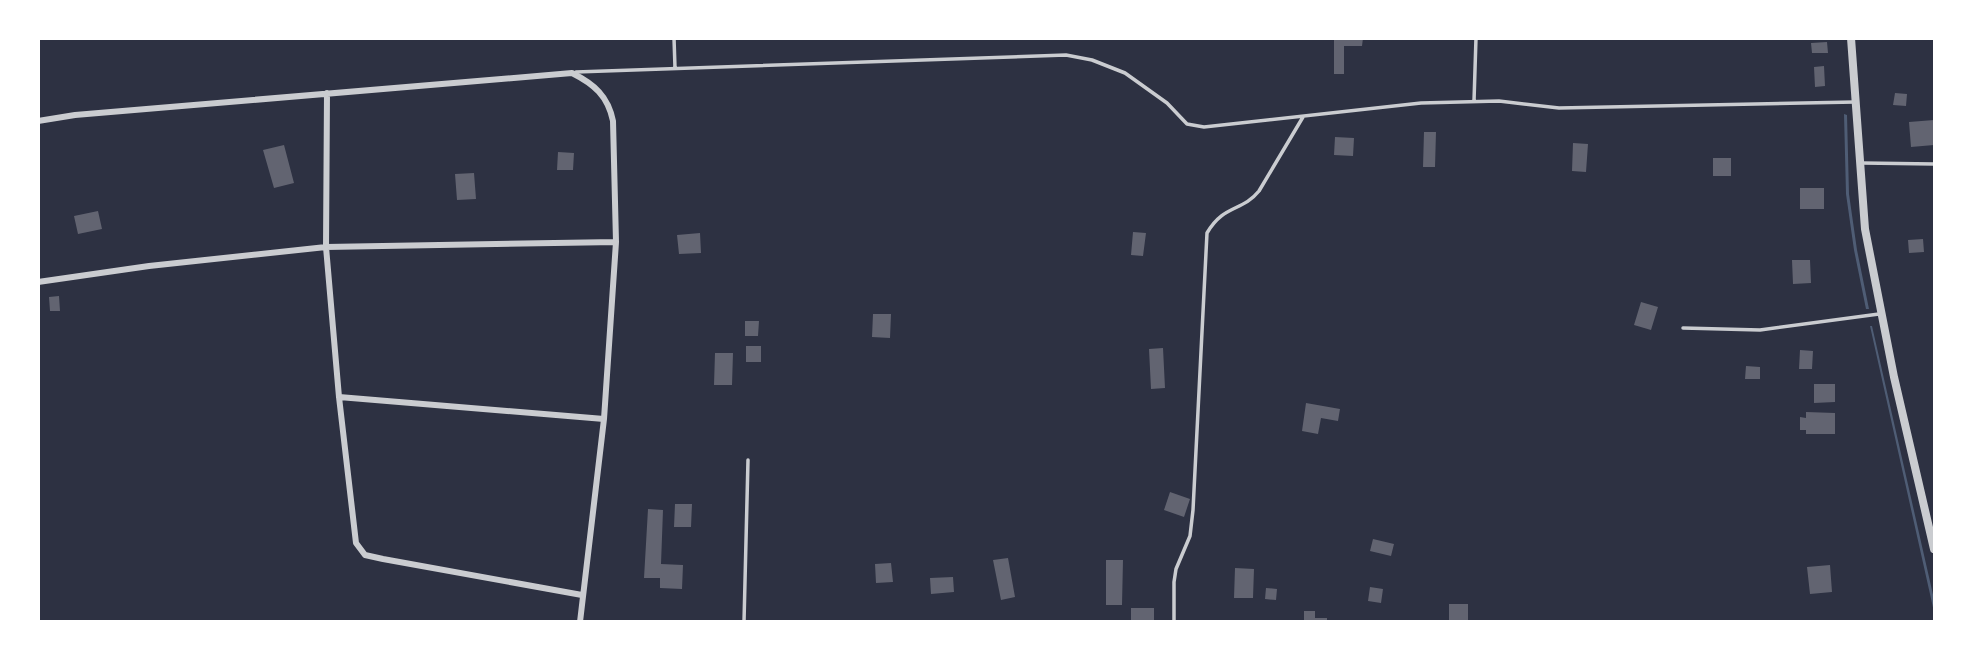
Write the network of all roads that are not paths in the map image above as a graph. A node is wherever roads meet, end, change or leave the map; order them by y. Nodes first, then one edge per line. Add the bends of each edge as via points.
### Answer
1 (674, 38) edge
2 (1476, 38) edge
3 (1851, 38) edge
4 (675, 69) junction
5 (572, 73) junction
6 (327, 93) junction
7 (1474, 101) junction
8 (1855, 102) junction
9 (1303, 116) junction
10 (38, 121) edge
11 (1860, 163) junction
12 (1934, 164) edge
13 (616, 243) junction
14 (326, 247) junction
15 (38, 282) edge
16 (1881, 313) junction
17 (1683, 328) dead end
18 (339, 397) junction
19 (604, 419) junction
20 (748, 460) dead end
21 (1934, 549) edge
22 (582, 595) junction
23 (580, 621) edge
24 (744, 621) edge
25 (1174, 621) edge

1 - 4 lane
2 - 7 lane
3 - 8 street
4 - 5 lane
4 - 9 lane via 1066,55 1125,73 1167,103 1187,124 1205,127
5 - 6 street
5 - 13 street via 587,80 610,105
6 - 10 street
6 - 14 street
7 - 8 lane via 1519,101 1559,108
7 - 9 lane
8 - 11 street
9 - 25 lane via 1251,201 1215,219 1207,233 1193,510 1190,536 1176,569
11 - 12 lane
11 - 16 street via 1865,229
13 - 14 street
13 - 19 street
14 - 15 street
14 - 18 street
16 - 17 lane via 1760,330
16 - 21 street
18 - 19 street
18 - 22 street via 356,543 365,555
19 - 22 street
20 - 24 lane
22 - 23 street

